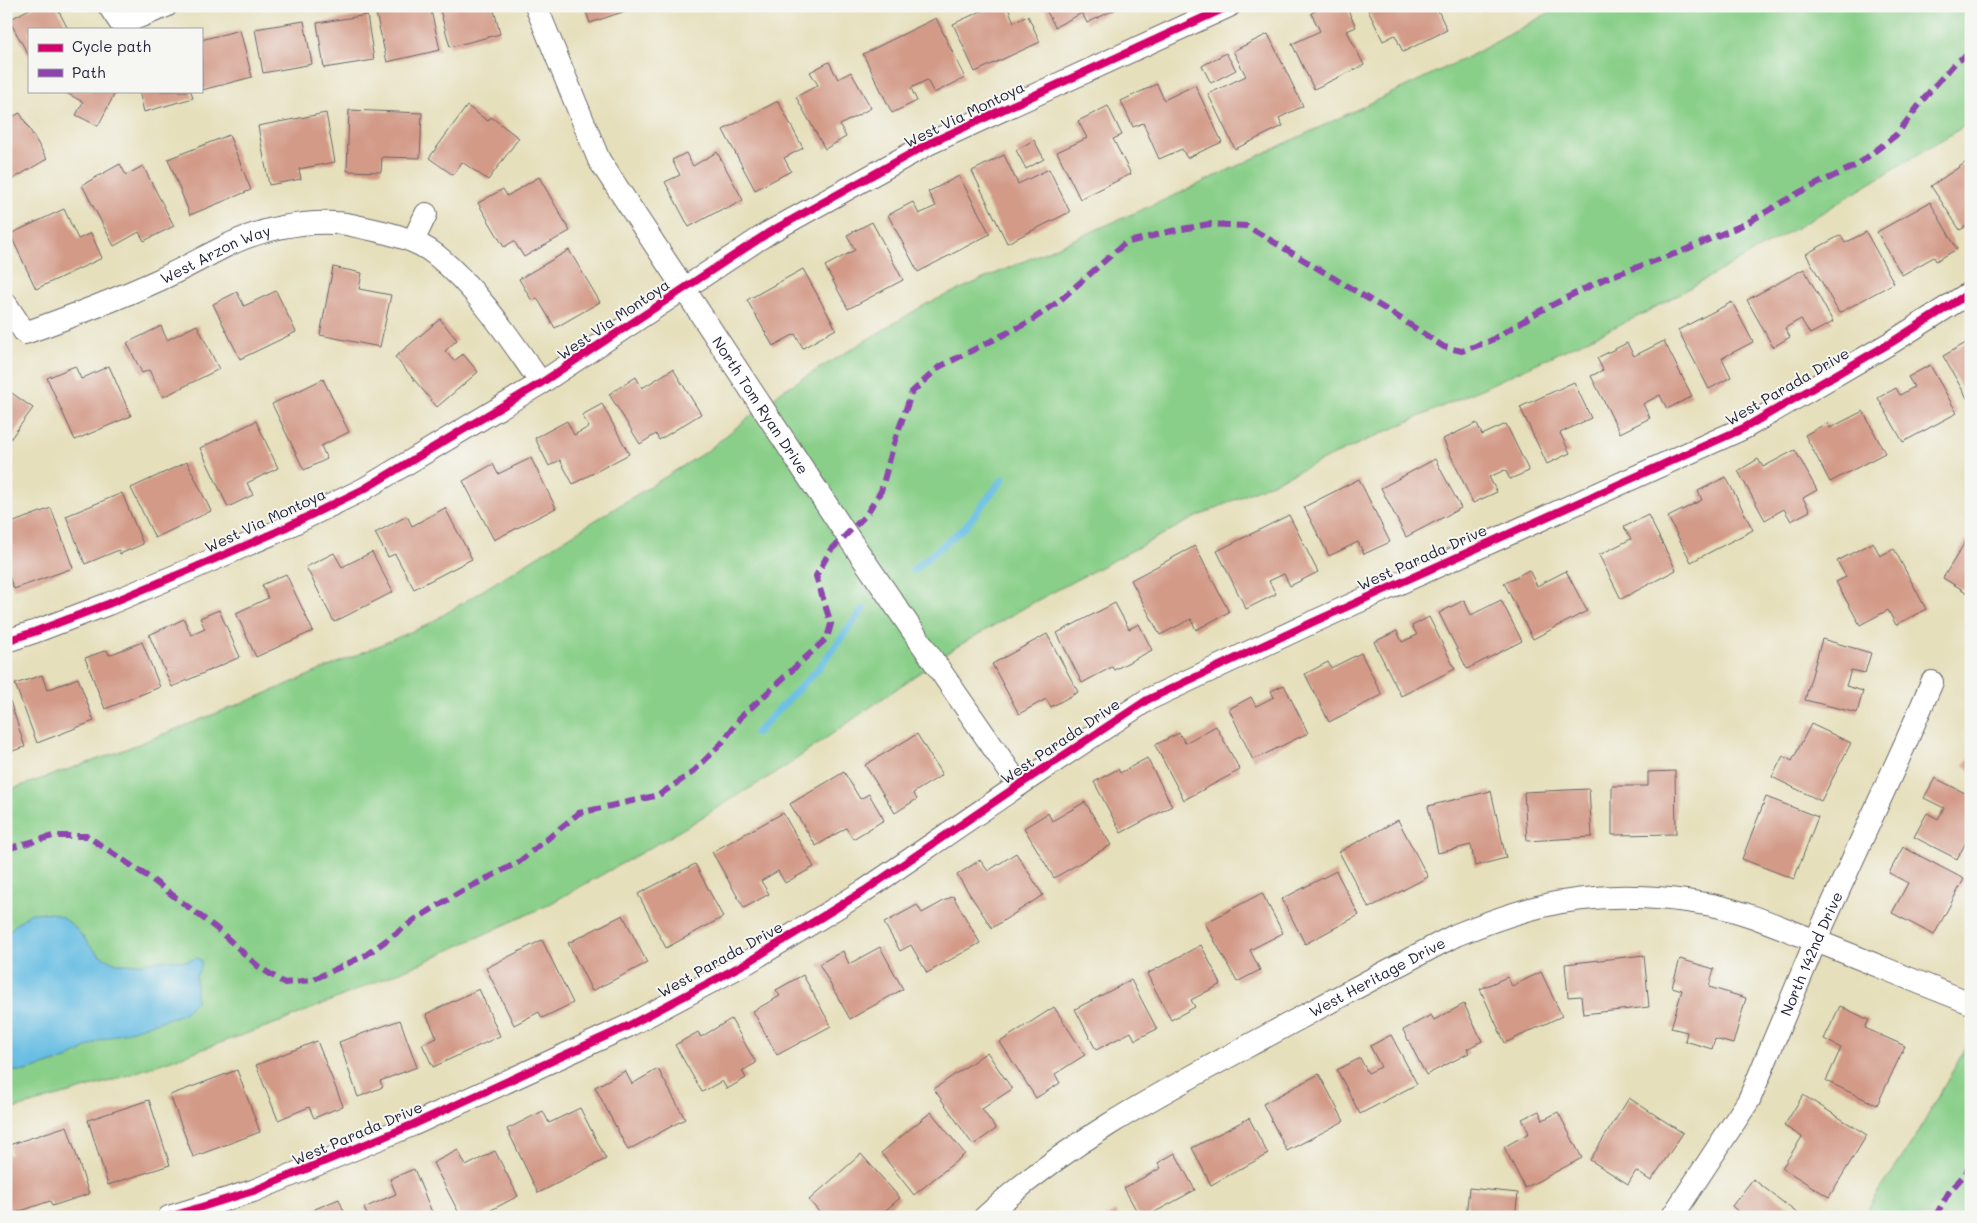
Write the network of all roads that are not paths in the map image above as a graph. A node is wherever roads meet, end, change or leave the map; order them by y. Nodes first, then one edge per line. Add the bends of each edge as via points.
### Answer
1 (166, 6) edge
2 (536, 6) edge
3 (1228, 6) edge
4 (115, 15) edge
5 (426, 214) dead end
6 (413, 241) junction
7 (684, 288) junction
8 (1971, 292) edge
9 (6, 304) edge
10 (541, 383) junction
11 (6, 641) edge
12 (1932, 682) dead end
13 (1019, 785) junction
14 (1816, 940) junction
15 (1971, 1003) edge
16 (169, 1217) edge
17 (985, 1217) edge
18 (1672, 1217) edge

1 - 4 street
2 - 7 street, North Tom Ryan Drive via 599,160
3 - 7 street, West Via Montoya via 930,143 768,233
5 - 6 street
6 - 9 street, West Arzon Way via 337,223 303,224 270,230 232,243 102,306 25,333
6 - 10 street, West Arzon Way via 436,254 473,291
7 - 10 street, West Via Montoya
7 - 13 street, North Tom Ryan Drive via 841,526
8 - 13 street, West Parada Drive via 1744,428 1147,700
10 - 11 street, West Via Montoya via 364,489 274,533 108,604
12 - 14 street, North 142nd Drive
13 - 16 street, West Parada Drive via 848,901 748,962 628,1026 412,1125 262,1188
14 - 15 street, West Heritage Drive
14 - 17 street, West Heritage Drive via 1713,906 1653,898 1579,900 1540,906 1496,919 1456,935 1110,1122 1046,1165
14 - 18 street, North 142nd Drive via 1749,1100

